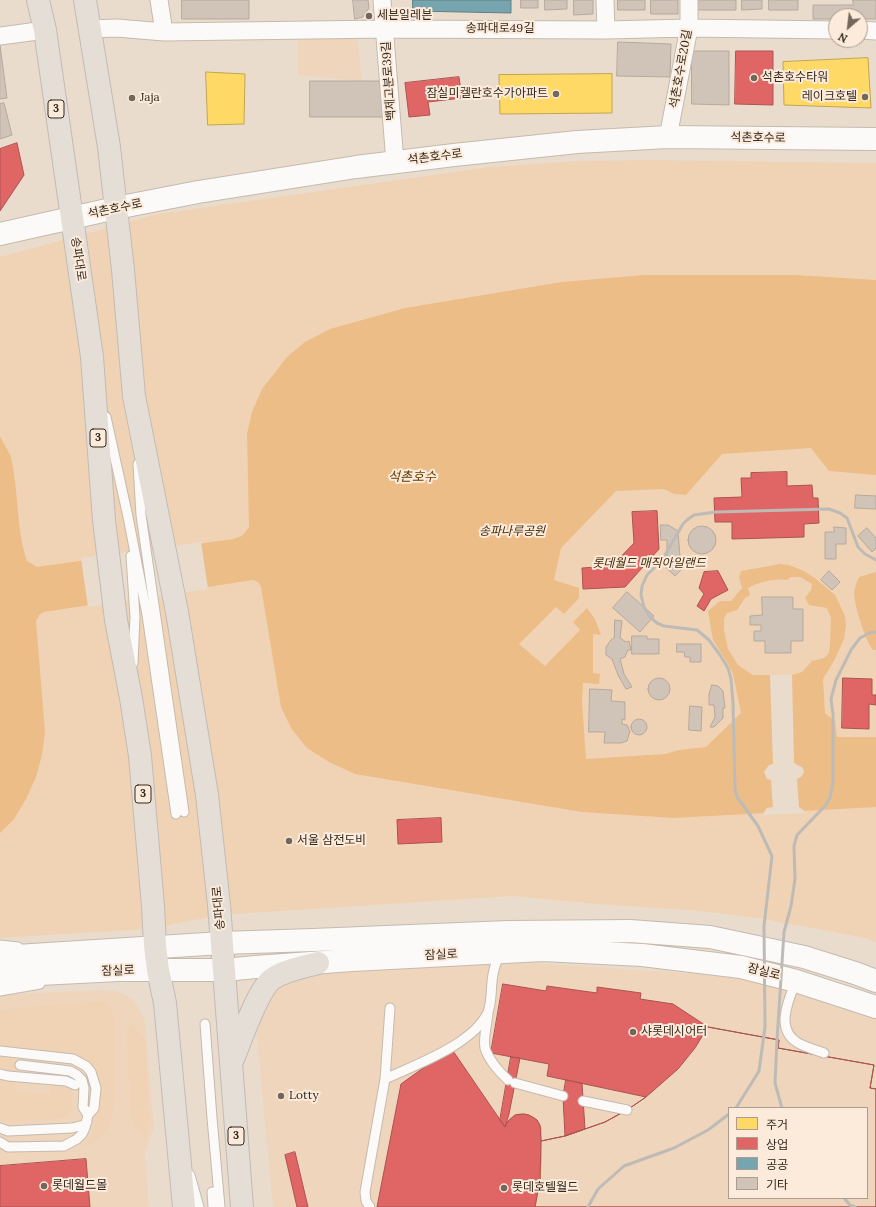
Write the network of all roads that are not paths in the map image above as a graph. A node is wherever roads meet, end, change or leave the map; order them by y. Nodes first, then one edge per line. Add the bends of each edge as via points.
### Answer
1 (38, 0) edge
2 (76, 0) edge
3 (159, 0) edge
4 (382, 0) edge
5 (605, 0) edge
6 (689, 0) edge
7 (87, 17) edge
8 (689, 28) junction
9 (385, 29) junction
10 (45, 30) junction
11 (606, 30) junction
12 (828, 30) edge
13 (164, 32) junction
14 (0, 36) edge
15 (668, 137) junction
16 (876, 139) edge
17 (395, 162) junction
18 (116, 208) junction
19 (72, 219) junction
20 (0, 234) edge
21 (92, 357) junction
22 (149, 514) junction
23 (128, 517) junction
24 (151, 615) junction
25 (125, 619) junction
26 (180, 813) dead end
27 (222, 943) junction
28 (0, 946) edge
29 (155, 946) junction
30 (68, 952) junction
31 (501, 952) junction
32 (0, 957) edge
33 (318, 963) junction
34 (158, 970) junction
35 (224, 970) junction
36 (98, 972) junction
37 (0, 976) edge
38 (796, 981) junction
39 (876, 981) edge
40 (0, 991) edge
41 (876, 1007) edge
42 (390, 1008) dead end
43 (488, 1011) junction
44 (0, 1051) edge
45 (824, 1053) dead end
46 (231, 1064) junction
47 (20, 1065) dead end
48 (3, 1076) edge
49 (385, 1079) junction
50 (75, 1085) dead end
51 (562, 1096) dead end
52 (583, 1101) dead end
53 (627, 1110) dead end
54 (88, 1118) junction
55 (0, 1128) edge
56 (177, 1134) junction
57 (0, 1142) edge
58 (184, 1207) edge
59 (199, 1207) edge
60 (213, 1207) edge
61 (220, 1207) edge
62 (242, 1207) edge
63 (370, 1207) edge

1 - 10 main road, 송파대로 / 3
2 - 7 lane
3 - 13 street
4 - 9 street, 백제고분로39길
5 - 11 street
6 - 8 street, 석촌호수로20길
7 - 13 street, 송파대로49길 via 118,28
7 - 18 main road, 3 via 109,147
8 - 11 street, 송파대로49길
8 - 12 street, 송파대로49길
8 - 15 street, 석촌호수로20길
9 - 11 street, 송파대로49길
9 - 13 street, 송파대로49길
9 - 17 street, 백제고분로39길
10 - 14 street
10 - 19 main road, 송파대로 / 3
15 - 16 street, 석촌호수로
15 - 17 street, 석촌호수로 via 577,142
17 - 18 street, 석촌호수로 via 198,192
18 - 19 street, 석촌호수로
18 - 22 main road, 3 via 134,396
19 - 20 street, 석촌호수로
19 - 21 main road, 송파대로 / 3
21 - 23 lane
21 - 25 main road, 송파대로 / 3 via 104,520
22 - 24 lane
22 - 27 main road, 송파대로 / 3 via 177,612 207,795
23 - 24 lane
23 - 25 lane
24 - 26 lane
25 - 29 main road, 3 via 131,698 140,756
27 - 29 street, 잠실로
27 - 35 main road, 송파대로 / 3
27 - 39 street, 잠실로 via 508,932 630,931 710,937 804,957
28 - 30 lane
29 - 30 street, 잠실로
29 - 34 main road, 3
30 - 32 street, 잠실로
31 - 33 street, 잠실로
31 - 38 street, 잠실로 via 543,950 642,955 741,967
31 - 43 lane via 494,970
33 - 35 street, 잠실로
33 - 46 main road via 289,971 272,980 253,1008
34 - 35 street, 잠실로
34 - 36 street, 잠실로
34 - 56 main road, 3 via 165,1003
35 - 46 main road, 송파대로 / 3
36 - 37 street, 잠실로
36 - 40 lane via 85,979
38 - 41 street, 잠실로
38 - 45 lane via 787,1003 784,1023 789,1034 799,1044
42 - 49 lane
43 - 49 lane via 473,1031 451,1048
43 - 51 lane via 486,1049 500,1073 512,1081
44 - 54 lane via 73,1059 86,1066 91,1072 96,1088 94,1108
46 - 62 main road, 송파대로 / 3
47 - 54 lane via 70,1071 77,1075 82,1080 83,1107
48 - 50 lane via 66,1081
49 - 63 lane via 365,1192 366,1202
52 - 53 lane
54 - 55 lane via 84,1125 72,1128 8,1131
54 - 57 lane via 82,1134 64,1146 8,1148
56 - 58 main road, 3
56 - 59 lane
60 - 61 lane via 202,1024

